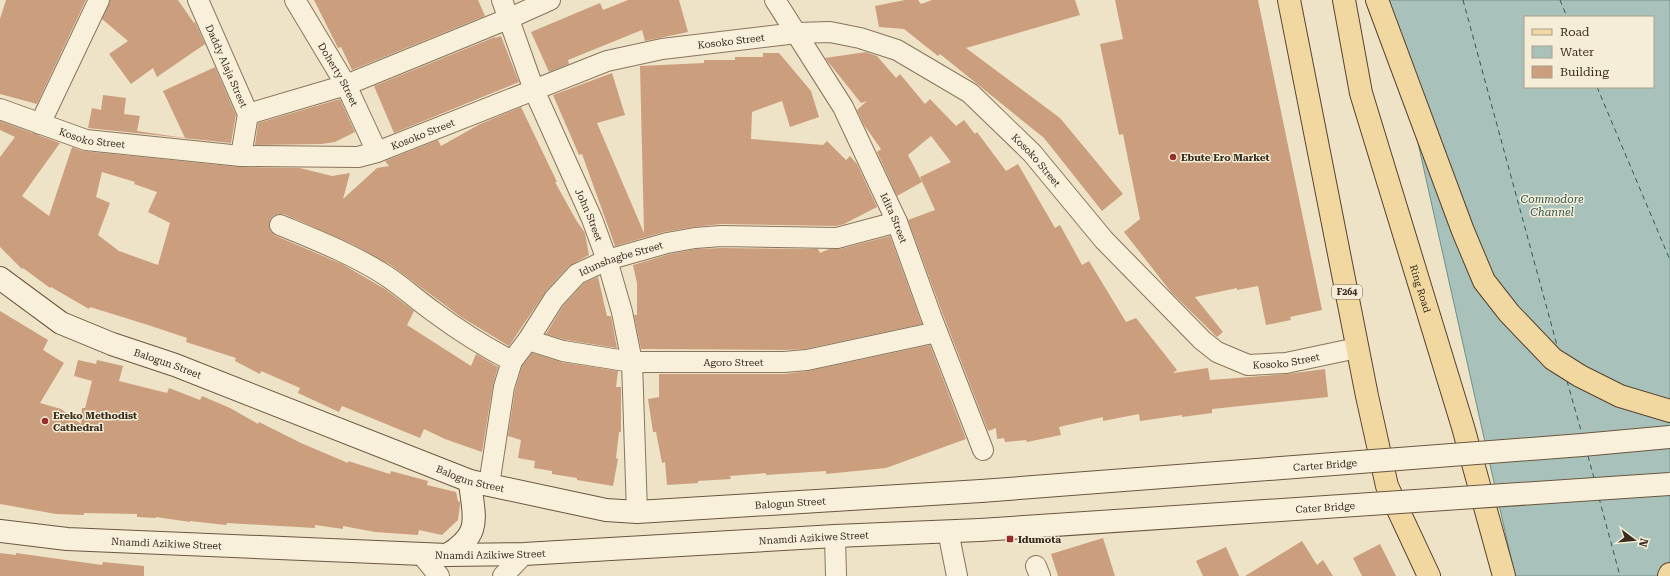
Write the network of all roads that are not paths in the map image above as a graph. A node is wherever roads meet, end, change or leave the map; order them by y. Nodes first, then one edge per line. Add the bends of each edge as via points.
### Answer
1 (99, 0) edge
2 (198, 0) edge
3 (295, 0) edge
4 (502, 0) edge
5 (550, 0) edge
6 (775, 0) edge
7 (1289, 0) edge
8 (1344, 0) edge
9 (1377, 0) edge
10 (510, 18) junction
11 (797, 33) junction
12 (346, 85) junction
13 (534, 90) junction
14 (0, 109) edge
15 (248, 114) junction
16 (40, 124) junction
17 (377, 152) junction
18 (241, 156) junction
19 (897, 222) junction
20 (280, 225) dead end
21 (608, 260) junction
22 (0, 278) edge
23 (938, 332) junction
24 (528, 340) junction
25 (1358, 348) junction
26 (512, 360) junction
27 (632, 362) junction
28 (1670, 411) edge
29 (1670, 437) edge
30 (983, 450) dead end
31 (480, 483) junction
32 (1670, 484) edge
33 (981, 491) joint
34 (637, 512) junction
35 (980, 530) joint
36 (0, 531) edge
37 (948, 531) junction
38 (835, 536) junction
39 (524, 554) junction
40 (422, 555) junction
41 (447, 555) junction
42 (439, 576) edge
43 (503, 576) edge
44 (836, 576) edge
45 (957, 576) edge
46 (1429, 576) edge
47 (1504, 576) edge

1 - 16 street
2 - 15 street, Daddy Alaja Street
3 - 12 street, Doherty Street
4 - 10 street, John Street
5 - 10 street
6 - 11 street, Idita Street
7 - 25 main road, F264
8 - 47 main road, Ring Road via 1361,92 1463,427
9 - 28 main road via 1484,281 1509,313 1553,360 1620,396
10 - 12 street
10 - 13 street, John Street
11 - 13 street, Kosoko Street via 662,49 607,62
11 - 19 street, Idita Street via 843,107
11 - 25 street, Kosoko Street via 830,32 897,50 970,93 1032,153 1104,240 1202,340 1217,352 1248,365 1286,363
12 - 15 street
12 - 17 street, Doherty Street
13 - 17 street, Kosoko Street
13 - 21 street, John Street via 592,218
14 - 16 street, Kosoko Street
15 - 18 street, Daddy Alaja Street
16 - 18 street, Kosoko Street via 86,140
17 - 18 street, Kosoko Street via 358,157
19 - 21 street, Idunshagbe Street via 837,238 695,238 667,243
19 - 23 street, Idita Street
20 - 26 street via 365,262 435,313
21 - 24 street, Idunshagbe Street via 577,274 554,299
21 - 27 street, John Street
22 - 31 main road, Balogun Street via 61,323
23 - 27 street, Agoro Street via 807,360
23 - 30 street, Idita Street
24 - 26 street, Idunshagbe Street
24 - 27 street, Agoro Street via 563,351
25 - 46 main road, F264 via 1387,486
26 - 31 street, Idunshagbe Street
27 - 34 street, John Street
29 - 33 main road, Carter Bridge, bridge
31 - 34 main road, Balogun Street via 606,510
31 - 41 main road via 470,536
32 - 35 main road, Cater Bridge, bridge
33 - 34 main road, Balogun Street
35 - 37 main road, Nnamdi Azikiwe Street
36 - 40 main road, Nnamdi Azikiwe Street via 67,539
37 - 38 main road, Nnamdi Azikiwe Street
37 - 45 street
38 - 39 main road, Nnamdi Azikiwe Street
38 - 44 street
39 - 41 main road, Nnamdi Azikiwe Street
39 - 43 street
40 - 41 main road, Nnamdi Azikiwe Street
40 - 42 street

